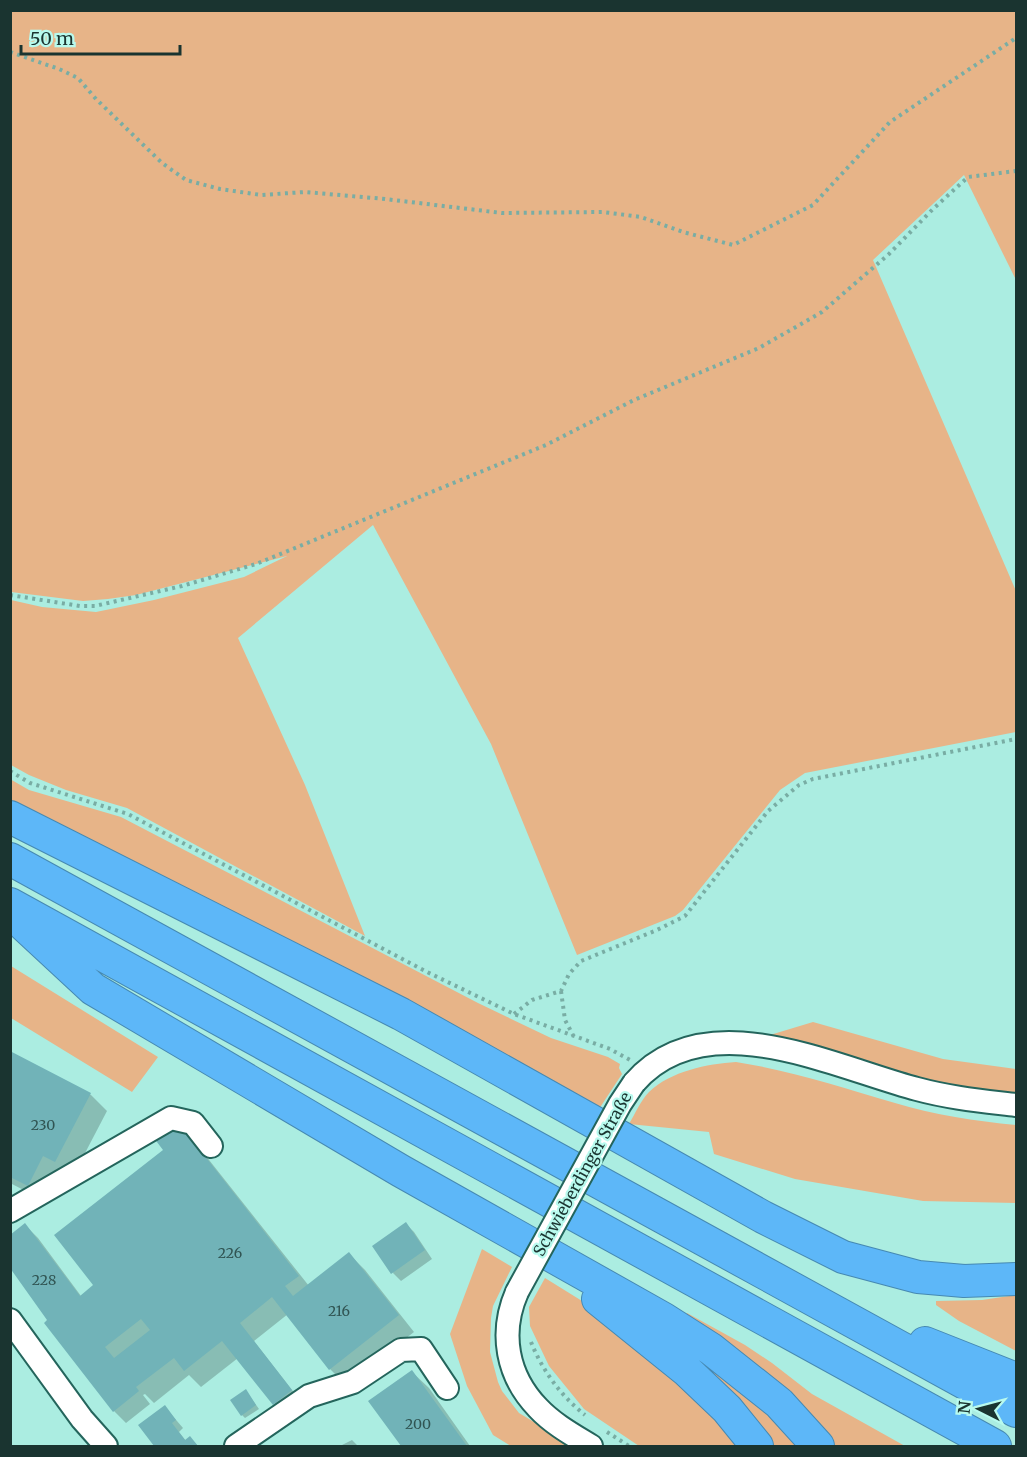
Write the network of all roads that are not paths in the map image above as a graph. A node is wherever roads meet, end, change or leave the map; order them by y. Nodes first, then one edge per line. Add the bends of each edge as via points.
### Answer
1 (10, 817) edge
2 (10, 859) edge
3 (10, 904) edge
4 (10, 912) edge
5 (1017, 1105) edge
6 (211, 1146) dead end
7 (10, 1211) edge
8 (552, 1254) junction
9 (1017, 1279) edge
10 (826, 1306) junction
11 (10, 1320) edge
12 (1017, 1379) edge
13 (447, 1388) dead end
14 (1017, 1411) edge
15 (596, 1437) edge
16 (106, 1446) edge
17 (236, 1446) edge
18 (757, 1446) edge
19 (818, 1446) edge
20 (995, 1446) edge

1 - 9 highway via 401,1014 763,1217 843,1257 918,1277 964,1281
2 - 10 highway
3 - 20 highway
4 - 8 highway via 93,989 400,1171
5 - 15 street, Schwieberdinger Straße, bridge via 920,1090 832,1062 734,1042 696,1046 640,1076 620,1104 517,1292 507,1323 512,1368 521,1389 539,1410 565,1430
6 - 7 street via 193,1123 171,1118
8 - 18 highway via 600,1301 686,1370 727,1409
8 - 19 highway via 711,1349 779,1403
10 - 12 highway
10 - 14 highway
11 - 16 street
13 - 17 street via 421,1349 401,1350 353,1382 309,1396

